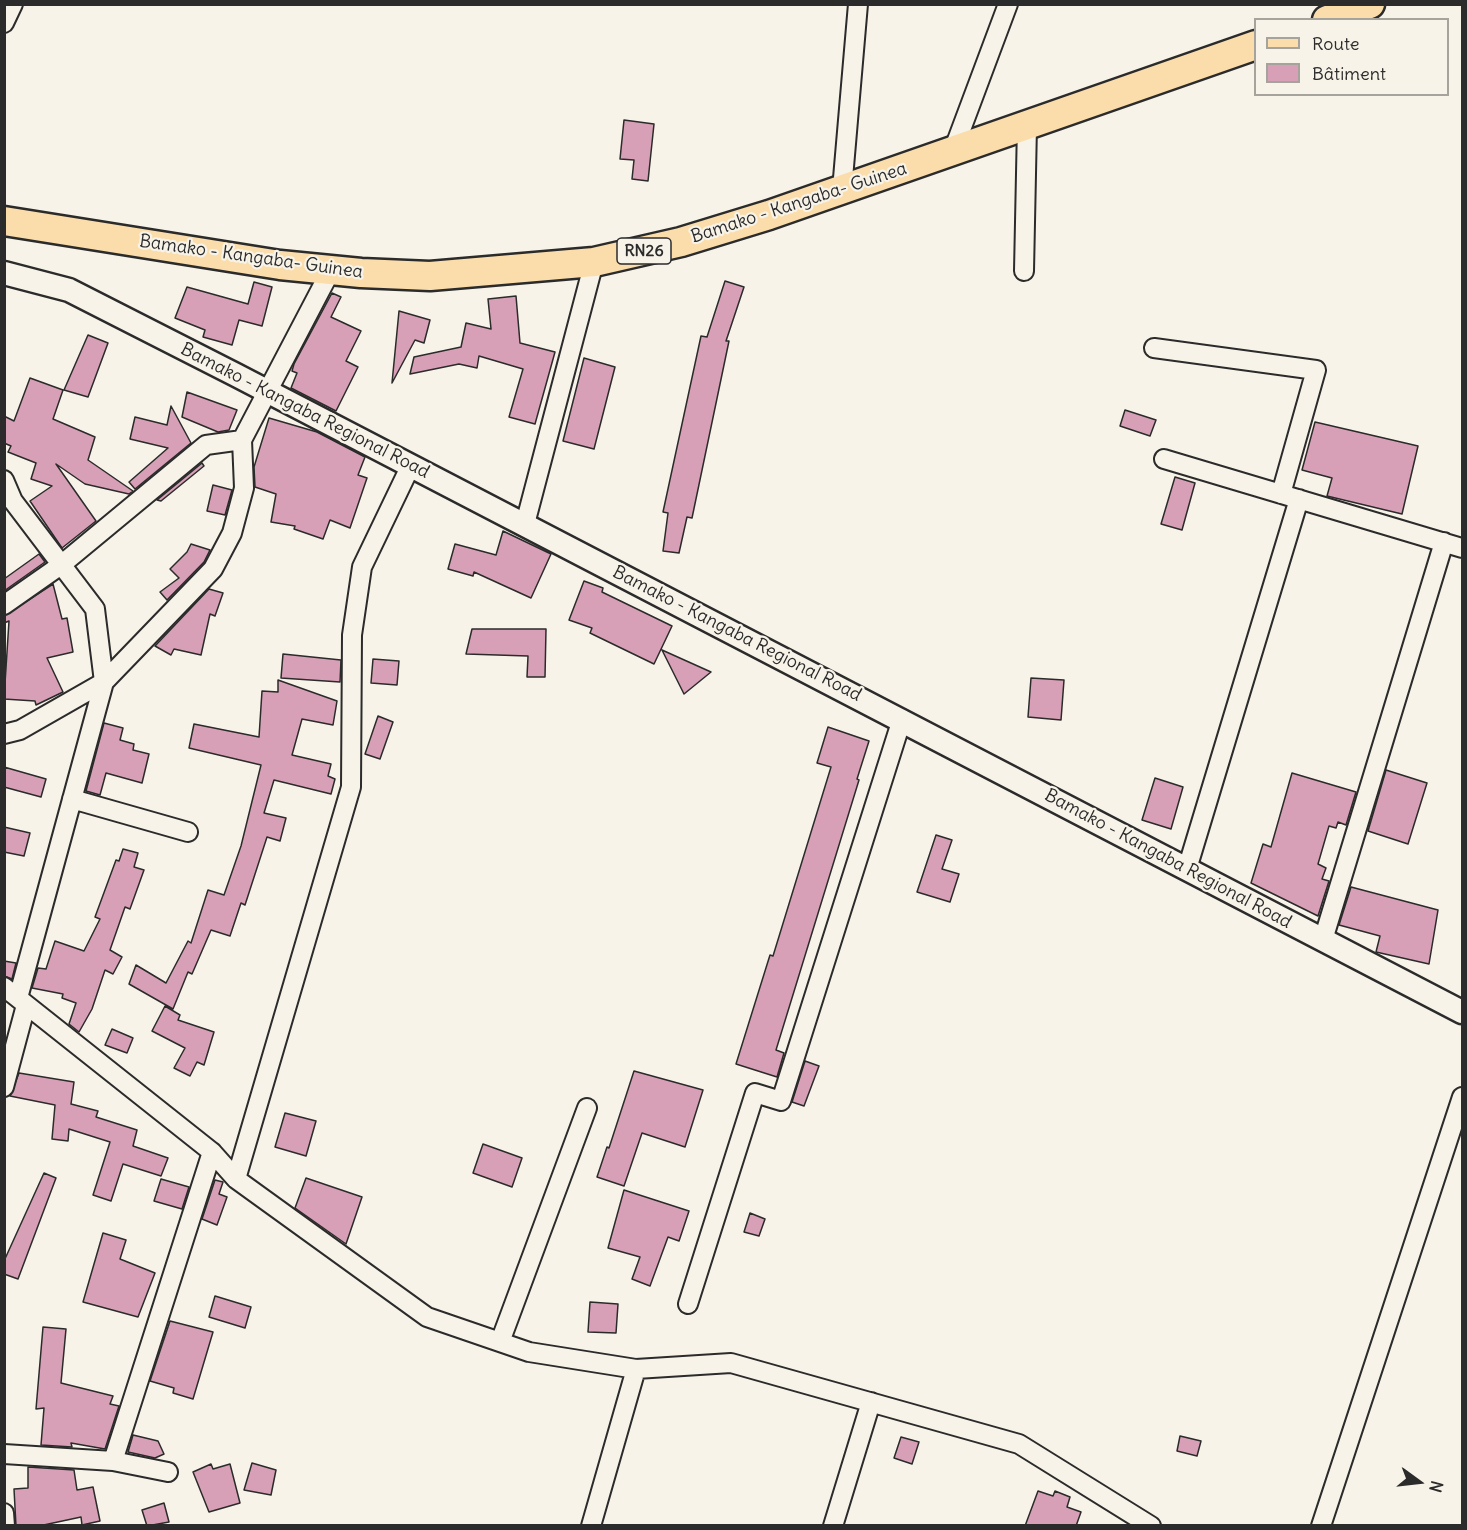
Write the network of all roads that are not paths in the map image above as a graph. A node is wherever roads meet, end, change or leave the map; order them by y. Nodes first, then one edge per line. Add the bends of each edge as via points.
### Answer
1 (13, 4) edge
2 (858, 4) edge
3 (1003, 4) edge
4 (1008, 4) edge
5 (1370, 4) edge
6 (1332, 18) edge
7 (4, 22) edge
8 (1001, 25) junction
9 (1254, 46) edge
10 (1028, 125) junction
11 (953, 152) junction
12 (842, 190) junction
13 (4, 220) edge
14 (594, 262) junction
15 (331, 270) junction
16 (1024, 271) dead end
17 (4, 273) edge
18 (1154, 348) dead end
19 (267, 391) junction
20 (242, 440) junction
21 (1164, 459) dead end
22 (411, 465) junction
23 (4, 480) edge
24 (1290, 496) junction
25 (525, 524) junction
26 (1444, 542) junction
27 (1462, 548) edge
28 (61, 565) junction
29 (4, 605) edge
30 (104, 682) junction
31 (902, 719) junction
32 (4, 734) edge
33 (72, 799) junction
34 (188, 832) dead end
35 (1187, 869) junction
36 (1323, 940) junction
37 (16, 997) edge
38 (1462, 1012) edge
39 (4, 1088) edge
40 (1462, 1097) edge
41 (587, 1108) dead end
42 (212, 1152) junction
43 (236, 1179) junction
44 (688, 1304) dead end
45 (500, 1342) junction
46 (636, 1369) junction
47 (871, 1402) junction
48 (4, 1454) edge
49 (113, 1461) junction
50 (168, 1472) dead end
51 (4, 1513) edge
52 (1126, 1519) edge
53 (5, 1526) edge
54 (591, 1526) edge
55 (832, 1526) edge
56 (1151, 1526) edge
57 (1321, 1526) edge

1 - 7 street
2 - 12 street
3 - 8 street
4 - 8 street
5 - 6 main road
8 - 11 street
9 - 10 main road, Bamako - Kangaba- Guinea / RN26
10 - 11 main road, Bamako - Kangaba- Guinea / RN26
10 - 16 street
11 - 12 main road, Bamako - Kangaba- Guinea / RN26
12 - 14 main road, Bamako - Kangaba- Guinea / RN26 via 681,242
13 - 15 main road, Bamako - Kangaba- Guinea / RN26
14 - 15 main road, Bamako - Kangaba- Guinea / RN26 via 429,276
14 - 25 street
15 - 19 street
17 - 19 street, Bamako - Kangaba Regional Road via 69,290
18 - 24 street via 1316,370
19 - 20 street
19 - 22 street, Bamako - Kangaba Regional Road
20 - 28 street via 206,446
20 - 30 street via 244,488 232,533 213,569
21 - 24 street
22 - 25 street, Bamako - Kangaba Regional Road
22 - 43 street via 362,567 352,635 351,787
23 - 28 street via 12,501
24 - 26 street
24 - 35 street
25 - 31 street, Bamako - Kangaba Regional Road
26 - 27 street
26 - 36 street
28 - 29 street
28 - 30 street via 95,609
30 - 32 street via 20,730
30 - 33 street
31 - 35 street, Bamako - Kangaba Regional Road
31 - 44 street via 781,1101 755,1093
33 - 34 street
33 - 37 street
35 - 36 street, Bamako - Kangaba Regional Road
36 - 38 street, Bamako - Kangaba Regional Road
37 - 39 street
37 - 42 street
40 - 57 street
41 - 45 street
42 - 43 street
42 - 49 street
43 - 45 street via 427,1317
45 - 46 street via 529,1352
46 - 47 street via 731,1363
46 - 54 street
47 - 52 street via 1019,1444
47 - 55 street
48 - 49 street
49 - 50 street
51 - 53 street
52 - 56 street

